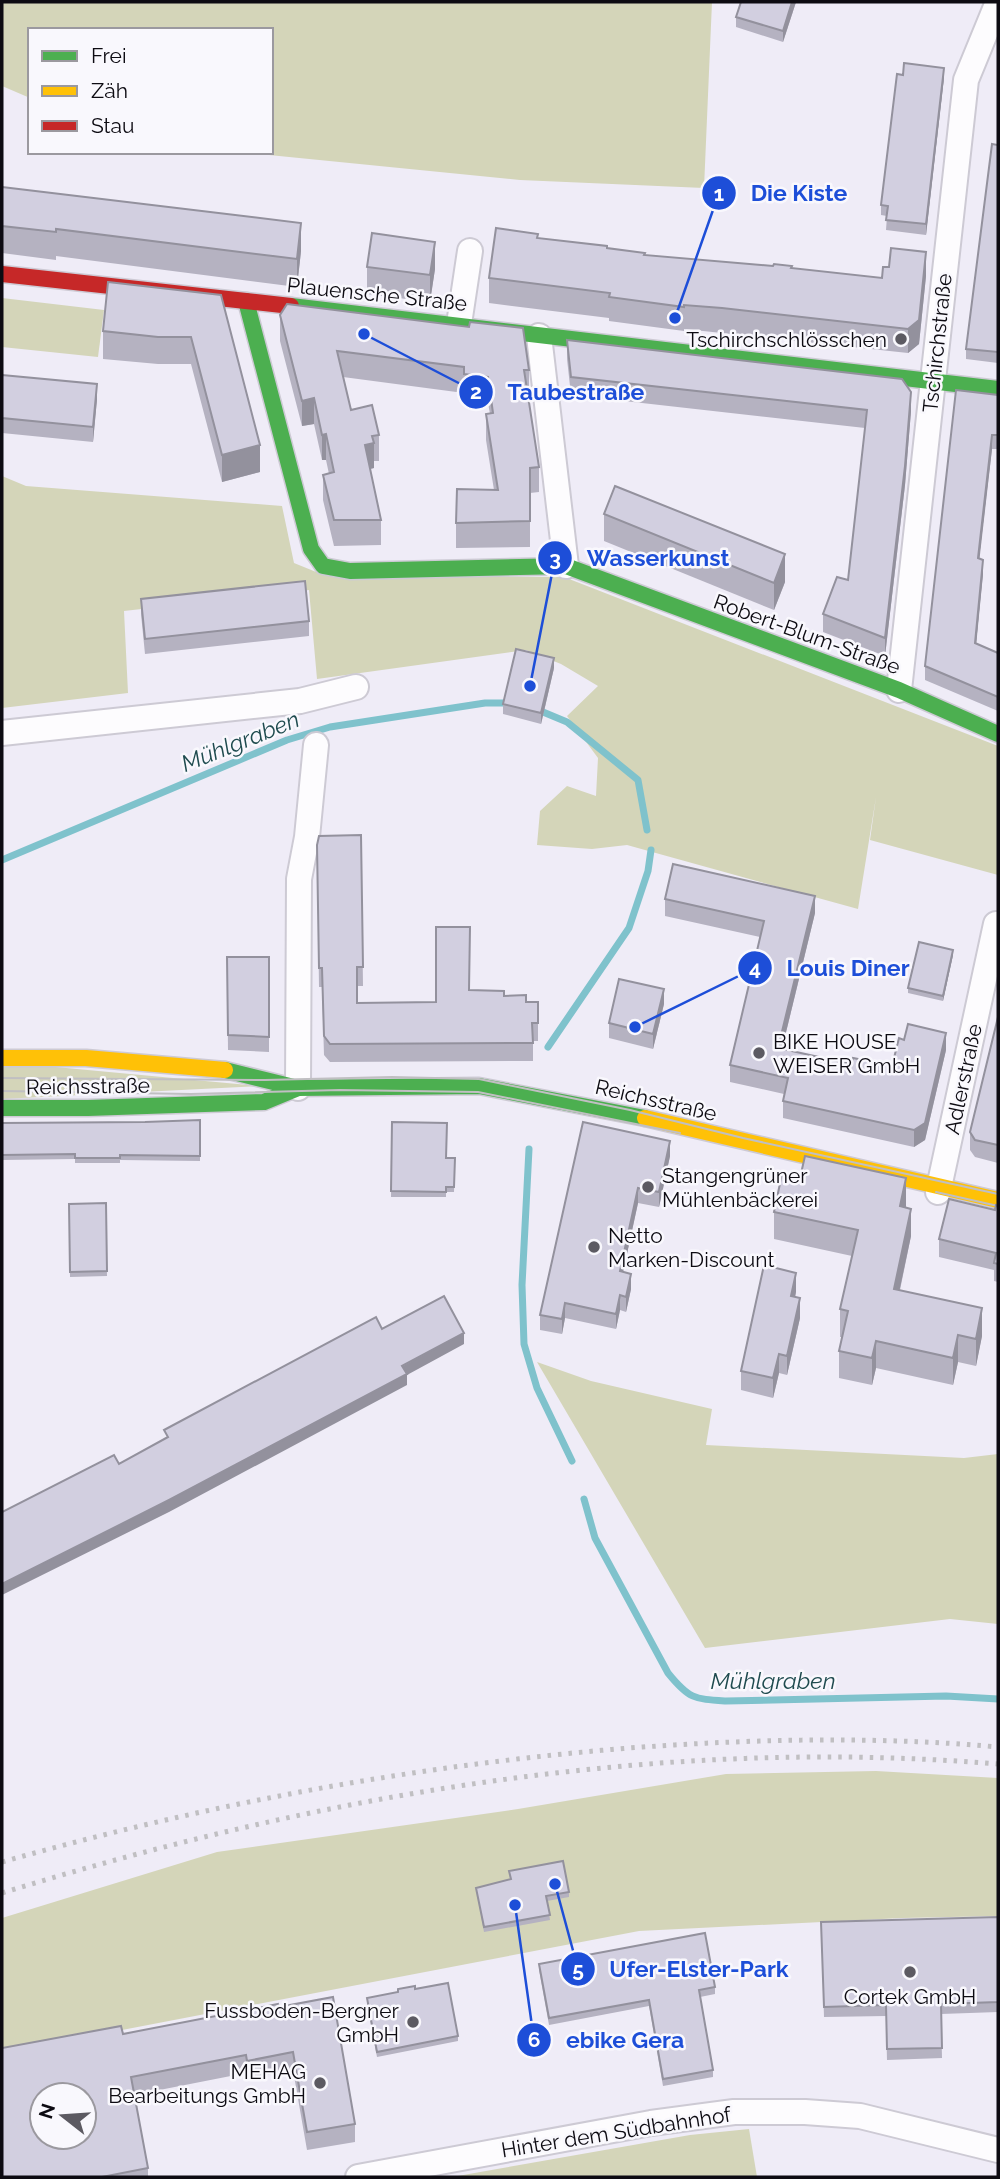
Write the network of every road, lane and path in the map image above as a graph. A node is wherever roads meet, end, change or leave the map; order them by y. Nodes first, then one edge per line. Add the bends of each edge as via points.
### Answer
1 (998, 2) edge
2 (471, 250) dead end
3 (2, 274) edge
4 (246, 301) junction
5 (460, 324) junction
6 (540, 336) junction
7 (933, 382) junction
8 (998, 389) edge
9 (566, 566) junction
10 (356, 687) dead end
11 (899, 690) junction
12 (2, 733) edge
13 (998, 734) edge
14 (316, 744) dead end
15 (996, 925) dead end
16 (2, 1058) edge
17 (298, 1088) junction
18 (2, 1108) edge
19 (939, 1190) junction
20 (998, 1200) edge
21 (998, 2150) edge
22 (358, 2177) edge

1 - 7 street, Tschirchstraße via 967,80
2 - 5 street
3 - 4 street, Plauensche Straße
4 - 5 street, Plauensche Straße
4 - 9 street, Robert-Blum-Straße via 311,550 323,566 350,570
5 - 6 street, Plauensche Straße
6 - 7 street, Plauensche Straße
6 - 9 street
7 - 8 street, Plauensche Straße
7 - 11 street, Tschirchstraße
9 - 11 street, Robert-Blum-Straße
10 - 12 street via 300,701
11 - 13 street, Robert-Blum-Straße
14 - 17 street via 299,879
15 - 19 street, Adlerstraße
16 - 17 street, Reichsstraße via 86,1058 225,1070
17 - 18 street, Reichsstraße via 264,1102
17 - 19 street, Reichsstraße via 479,1086 626,1114
19 - 20 street, Reichsstraße
21 - 22 street, Hinter dem Südbahnhof via 859,2116 734,2112

